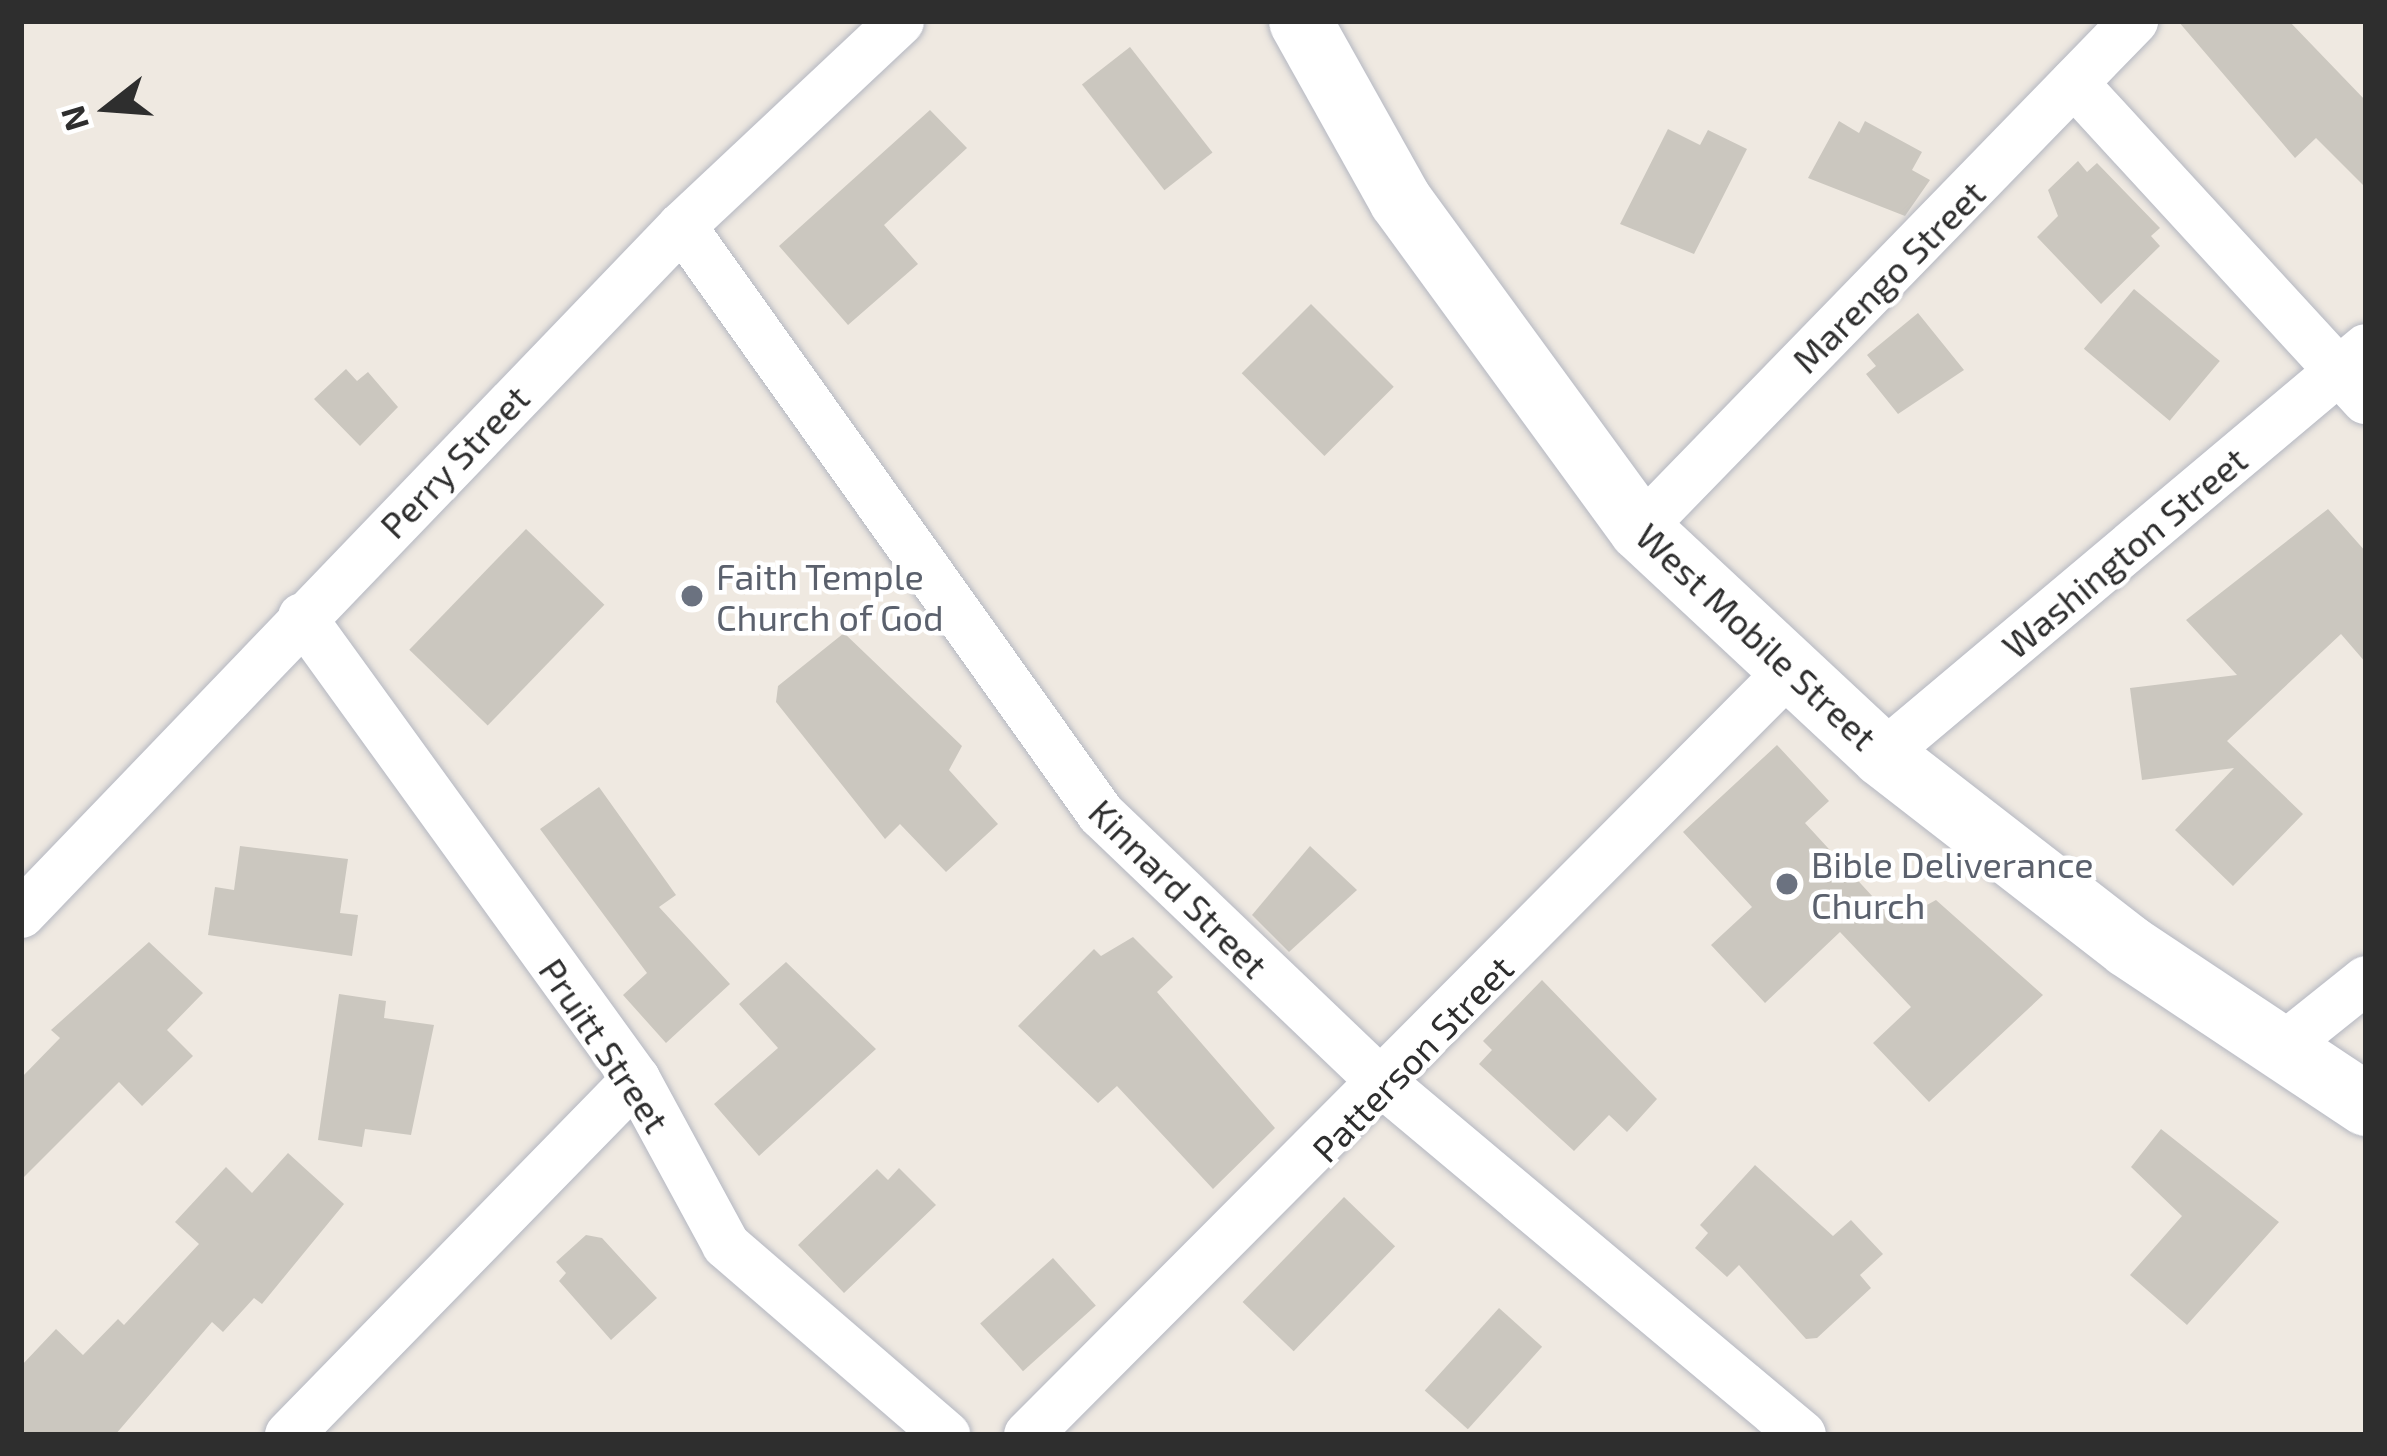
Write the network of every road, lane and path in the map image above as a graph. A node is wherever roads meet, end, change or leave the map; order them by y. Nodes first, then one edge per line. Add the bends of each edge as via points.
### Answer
1 (900, 21) edge
2 (1300, 21) edge
3 (2134, 21) edge
4 (2074, 83) junction
5 (682, 226) junction
6 (2357, 373) edge
7 (1640, 529) junction
8 (302, 617) junction
9 (1787, 674) junction
10 (1882, 754) junction
11 (21, 914) edge
12 (2366, 980) edge
13 (2280, 1048) junction
14 (636, 1079) junction
15 (1386, 1086) junction
16 (2366, 1104) edge
17 (289, 1435) edge
18 (946, 1435) edge
19 (1028, 1435) edge
20 (1802, 1435) edge

1 - 5 street, Perry Street
2 - 7 street, West Mobile Street via 1400,200
3 - 4 street, Marengo Street
4 - 6 street
4 - 7 street, Marengo Street
5 - 8 street, Perry Street
5 - 15 street, Kinnard Street via 1102,814
6 - 10 street, Washington Street
7 - 9 street, West Mobile Street
8 - 11 street, Perry Street
8 - 14 street, Pruitt Street
9 - 10 street, West Mobile Street
9 - 15 street, Patterson Street
10 - 13 street, West Mobile Street
12 - 13 street
13 - 16 street, West Mobile Street
14 - 17 street
14 - 18 street, Pruitt Street via 726,1246
15 - 19 street, Patterson Street
15 - 20 street, Kinnard Street

